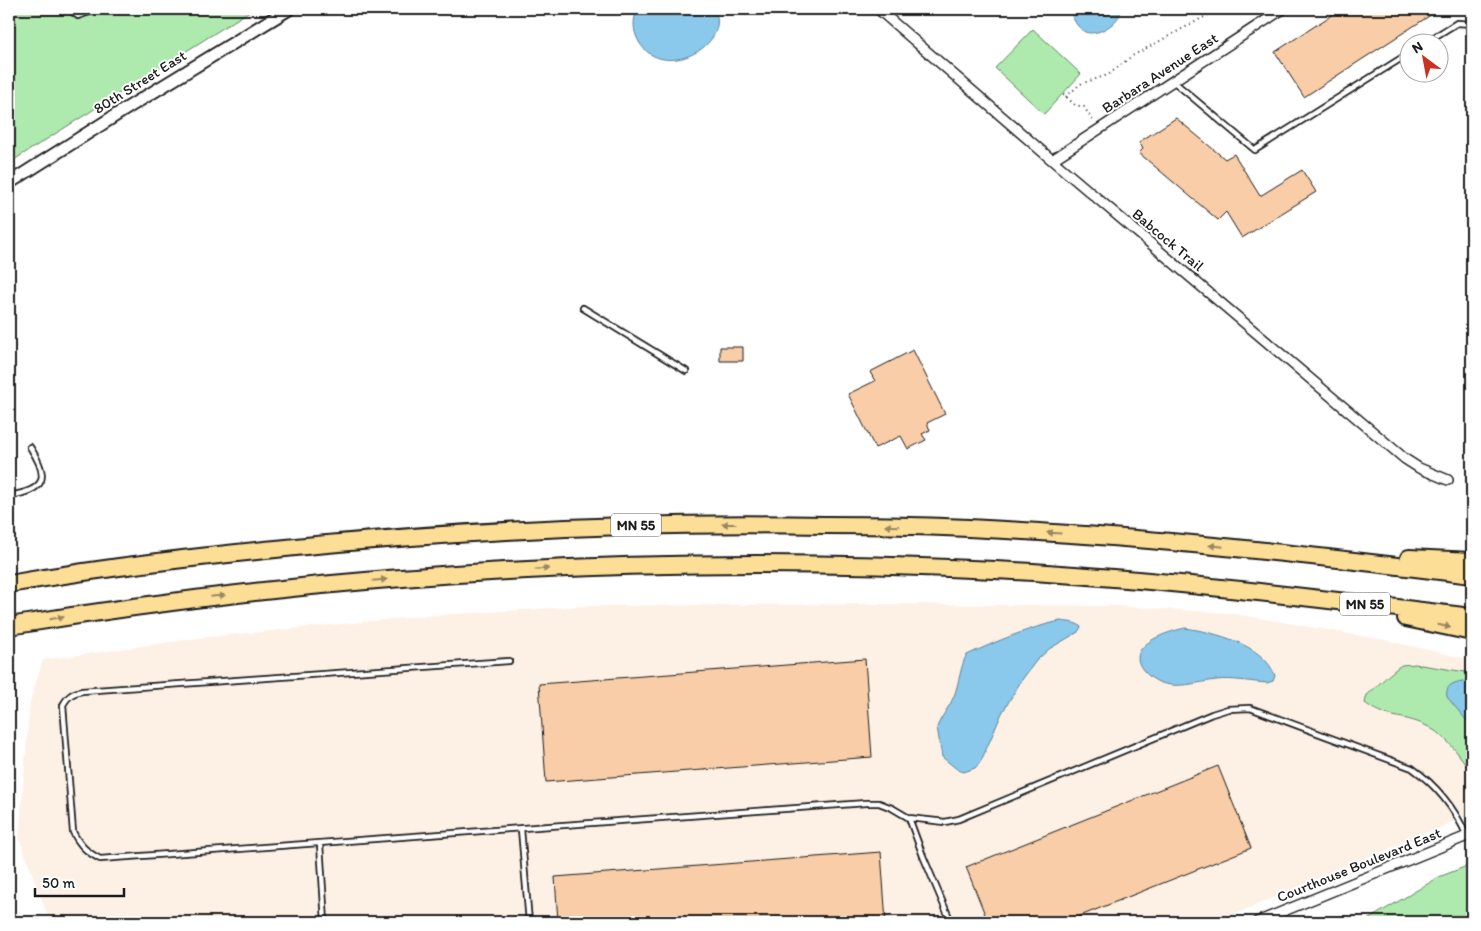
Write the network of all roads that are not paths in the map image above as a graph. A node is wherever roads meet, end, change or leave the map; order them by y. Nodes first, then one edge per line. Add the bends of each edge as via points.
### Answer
1 (69, 9) edge
2 (98, 9) edge
3 (289, 9) edge
4 (878, 9) edge
5 (1283, 9) edge
6 (1472, 24) edge
7 (1442, 32) edge
8 (1398, 60) edge
9 (1173, 81) junction
10 (1052, 160) junction
11 (9, 183) edge
12 (583, 308) dead end
13 (686, 371) dead end
14 (30, 447) dead end
15 (1448, 480) dead end
16 (9, 496) edge
17 (1264, 551) junction
18 (1472, 561) edge
19 (1472, 576) edge
20 (9, 584) edge
21 (1259, 591) junction
22 (1472, 617) edge
23 (9, 626) edge
24 (1472, 632) edge
25 (509, 661) dead end
26 (909, 818) junction
27 (522, 829) junction
28 (1470, 835) edge
29 (320, 844) junction
30 (325, 922) edge
31 (529, 922) edge
32 (951, 922) edge
33 (1257, 922) edge

1 - 2 lane via 78,16
3 - 11 street, 80th Street East
4 - 10 street, Babcock Trail
5 - 9 street, Barbara Avenue East
6 - 7 lane via 1457,23
8 - 9 lane via 1254,150
9 - 10 street, Barbara Avenue East
10 - 15 street, Babcock Trail via 1406,459
12 - 13 lane
14 - 16 lane via 43,472 41,481 36,488
17 - 18 highway
17 - 19 highway, MN 55
17 -> 20 highway, MN 55 via 1120,537 943,527 604,526 435,534 259,550
21 - 22 highway, MN 55
23 -> 21 highway, MN 55 via 84,613 306,586 579,568 747,564 964,568
21 -> 24 highway
25 - 29 lane via 82,691 73,693 63,705 73,832 86,852 100,860
26 - 27 lane via 879,803 866,803
26 - 28 lane via 944,822 959,820 1212,714 1250,708 1412,768 1428,780
26 - 32 lane
27 - 29 lane
27 - 31 lane
28 - 33 street, Courthouse Boulevard East
29 - 30 lane

